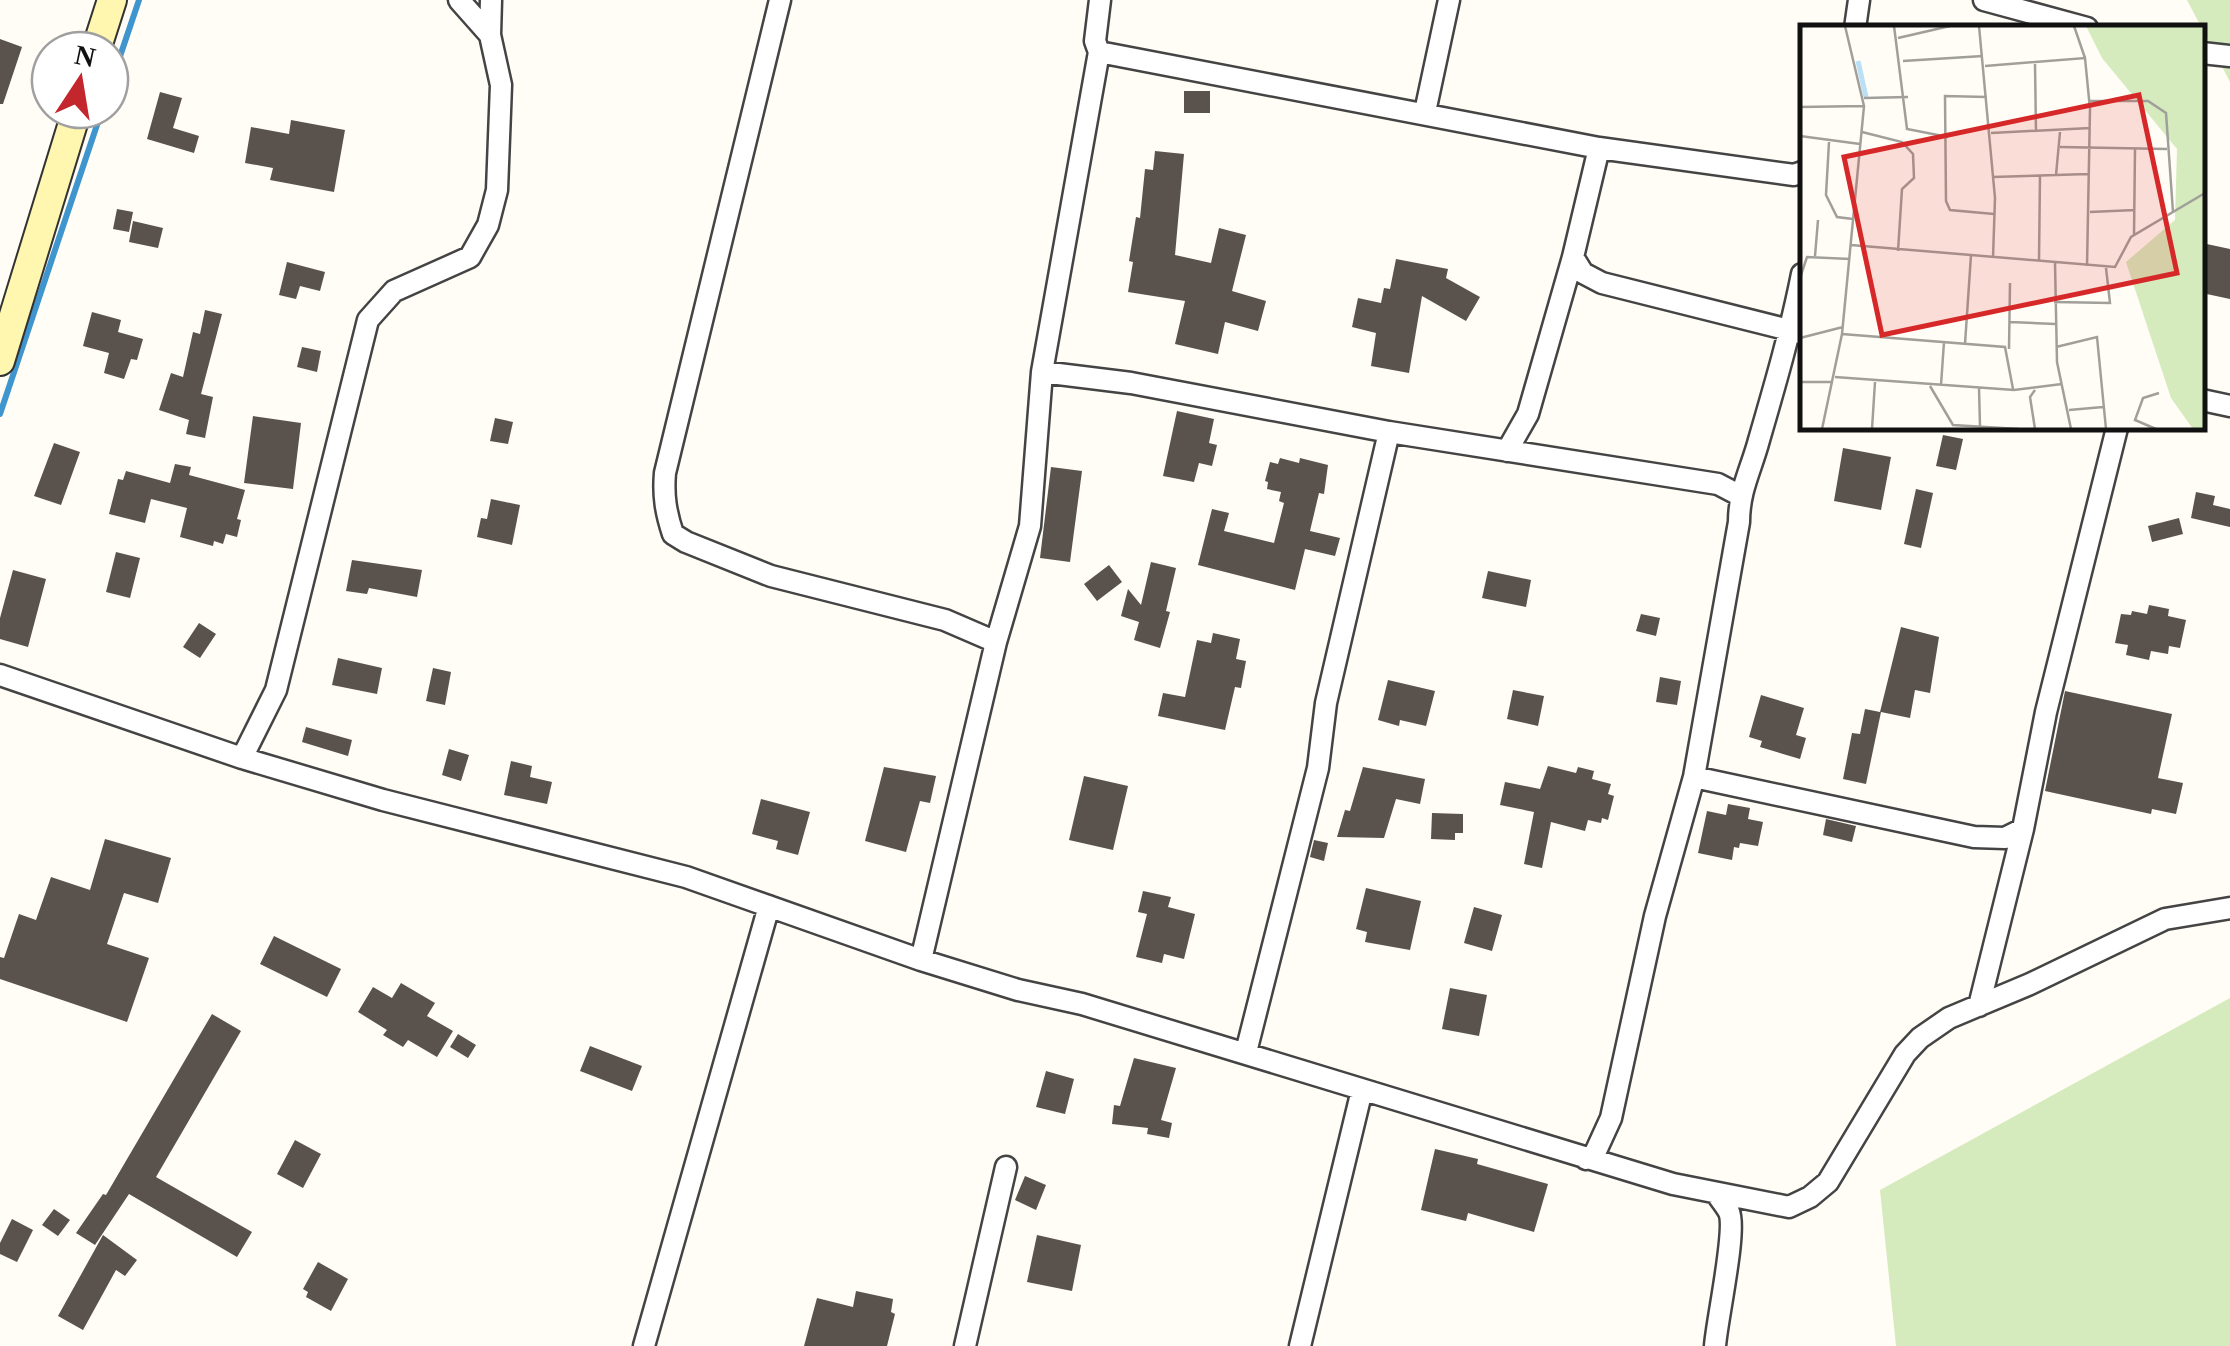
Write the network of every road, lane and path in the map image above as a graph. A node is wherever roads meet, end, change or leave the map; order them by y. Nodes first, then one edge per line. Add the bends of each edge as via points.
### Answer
1 (112, 0) edge
2 (459, 0) edge
3 (491, 0) edge
4 (1100, 0) edge
5 (1449, 0) edge
6 (1859, 0) edge
7 (1984, 0) edge
8 (777, 3) edge
9 (1855, 25) edge
10 (2076, 25) edge
11 (102, 30) edge
12 (490, 35) junction
13 (1098, 52) junction
14 (2205, 53) edge
15 (2230, 56) edge
16 (1425, 112) junction
17 (72, 130) edge
18 (1599, 148) junction
19 (1800, 177) edge
20 (1573, 257) junction
21 (1800, 293) edge
22 (1796, 332) edge
23 (0, 361) edge
24 (1042, 372) junction
25 (2205, 401) edge
26 (2230, 406) edge
27 (2116, 430) edge
28 (1389, 432) junction
29 (1507, 451) junction
30 (1739, 495) junction
31 (996, 642) junction
32 (0, 674) edge
33 (242, 758) junction
34 (1694, 777) junction
35 (2023, 829) junction
36 (768, 906) junction
37 (2230, 908) edge
38 (921, 960) junction
39 (1979, 1006) junction
40 (1246, 1052) junction
41 (1362, 1090) junction
42 (1586, 1159) junction
43 (1006, 1166) dead end
44 (1716, 1192) junction
45 (644, 1346) edge
46 (965, 1346) edge
47 (1300, 1346) edge
48 (1715, 1346) edge

1 - 11 main road
2 - 12 street
3 - 12 street
4 - 13 street
5 - 16 street
6 - 9 street
7 - 10 street
8 - 31 street via 665,473 666,515 673,534 686,542 772,576 945,620
12 - 33 street via 501,85 497,190 488,225 470,256 394,291 368,320 276,690
13 - 16 street
13 - 24 street
14 - 15 street
16 - 18 street
17 - 23 main road
18 - 19 street
18 - 20 street
20 - 22 street via 1583,273 1602,283
20 - 29 street via 1528,414
21 - 22 street
22 - 30 street
24 - 28 street
24 - 31 street via 1030,526
25 - 26 street
27 - 35 street
28 - 29 street
28 - 40 street via 1318,768
29 - 30 street via 1718,484
30 - 34 street
31 - 38 street
32 - 33 street
33 - 36 street via 686,877
34 - 35 street via 1974,836 2005,838
34 - 42 street via 1655,916 1612,1118
35 - 39 street
36 - 38 street
36 - 45 street
37 - 39 street via 2165,919
38 - 40 street
39 - 44 street via 1920,1038 1828,1182 1810,1196 1789,1207
40 - 41 street
41 - 42 street
41 - 47 street
42 - 44 street
43 - 46 street
44 - 48 street via 1732,1215

